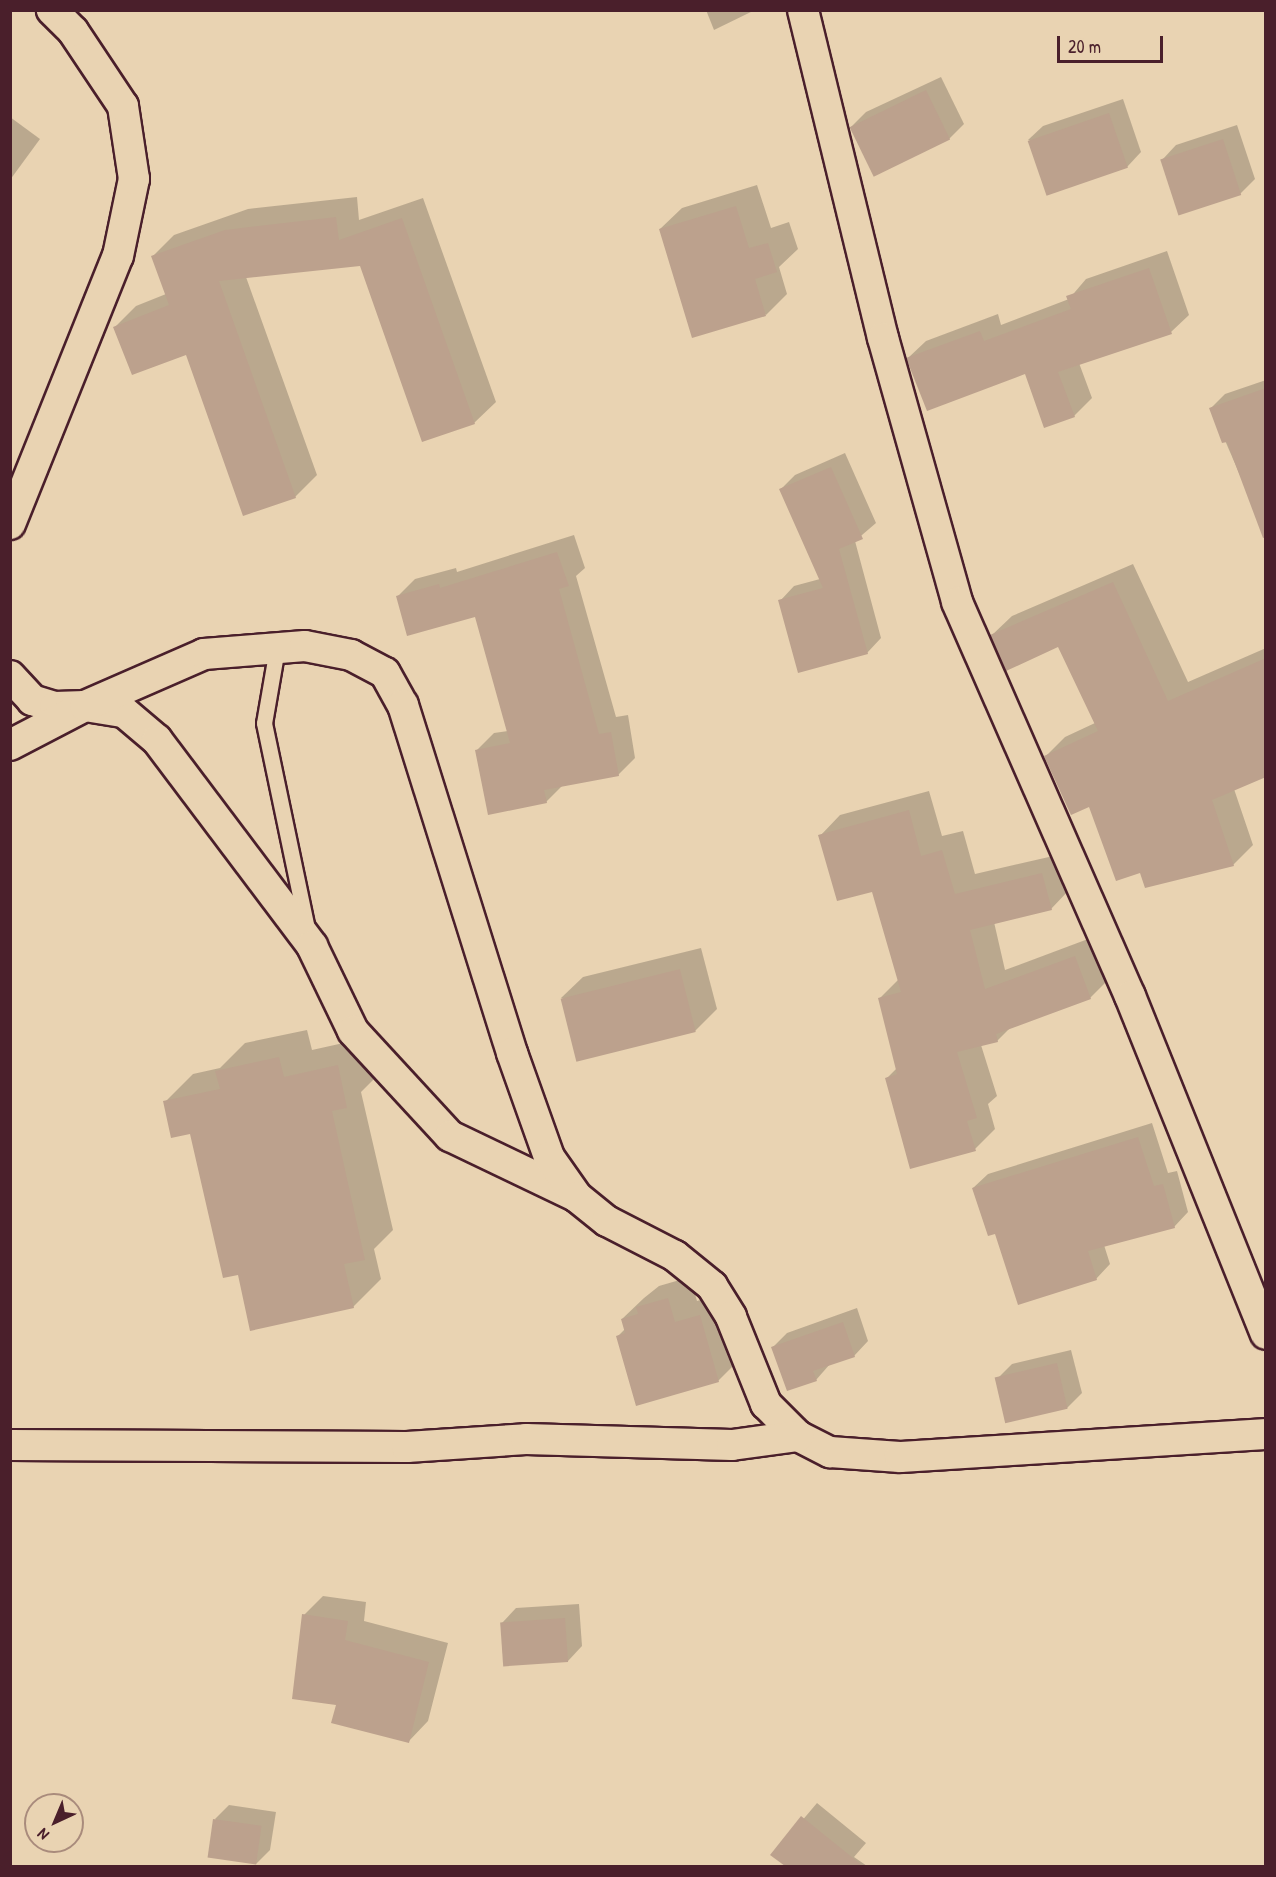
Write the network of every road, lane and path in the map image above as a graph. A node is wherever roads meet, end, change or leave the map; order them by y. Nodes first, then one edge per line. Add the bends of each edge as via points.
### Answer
1 (52, 10) edge
2 (803, 10) edge
3 (10, 524) edge
4 (277, 648) junction
5 (10, 676) edge
6 (85, 706) junction
7 (10, 746) edge
8 (312, 946) junction
9 (577, 1197) junction
10 (1266, 1334) edge
11 (1266, 1434) edge
12 (798, 1436) junction
13 (10, 1445) edge

1 - 3 street via 73,31 123,106 134,179 118,256
2 - 10 street via 883,338 957,602 1130,996
4 - 6 street via 204,654
4 - 8 lane via 264,723
4 - 9 street via 305,646 351,655 385,673 403,705 512,1053 549,1157
5 - 6 street via 32,700 55,707
6 - 7 street
6 - 8 street via 124,712 157,741
8 - 9 street via 353,1031 450,1136
9 - 12 street via 607,1221 675,1256 712,1286 731,1317 766,1404
11 - 12 street via 900,1457 830,1452
12 - 13 street via 732,1445 526,1439 407,1447

